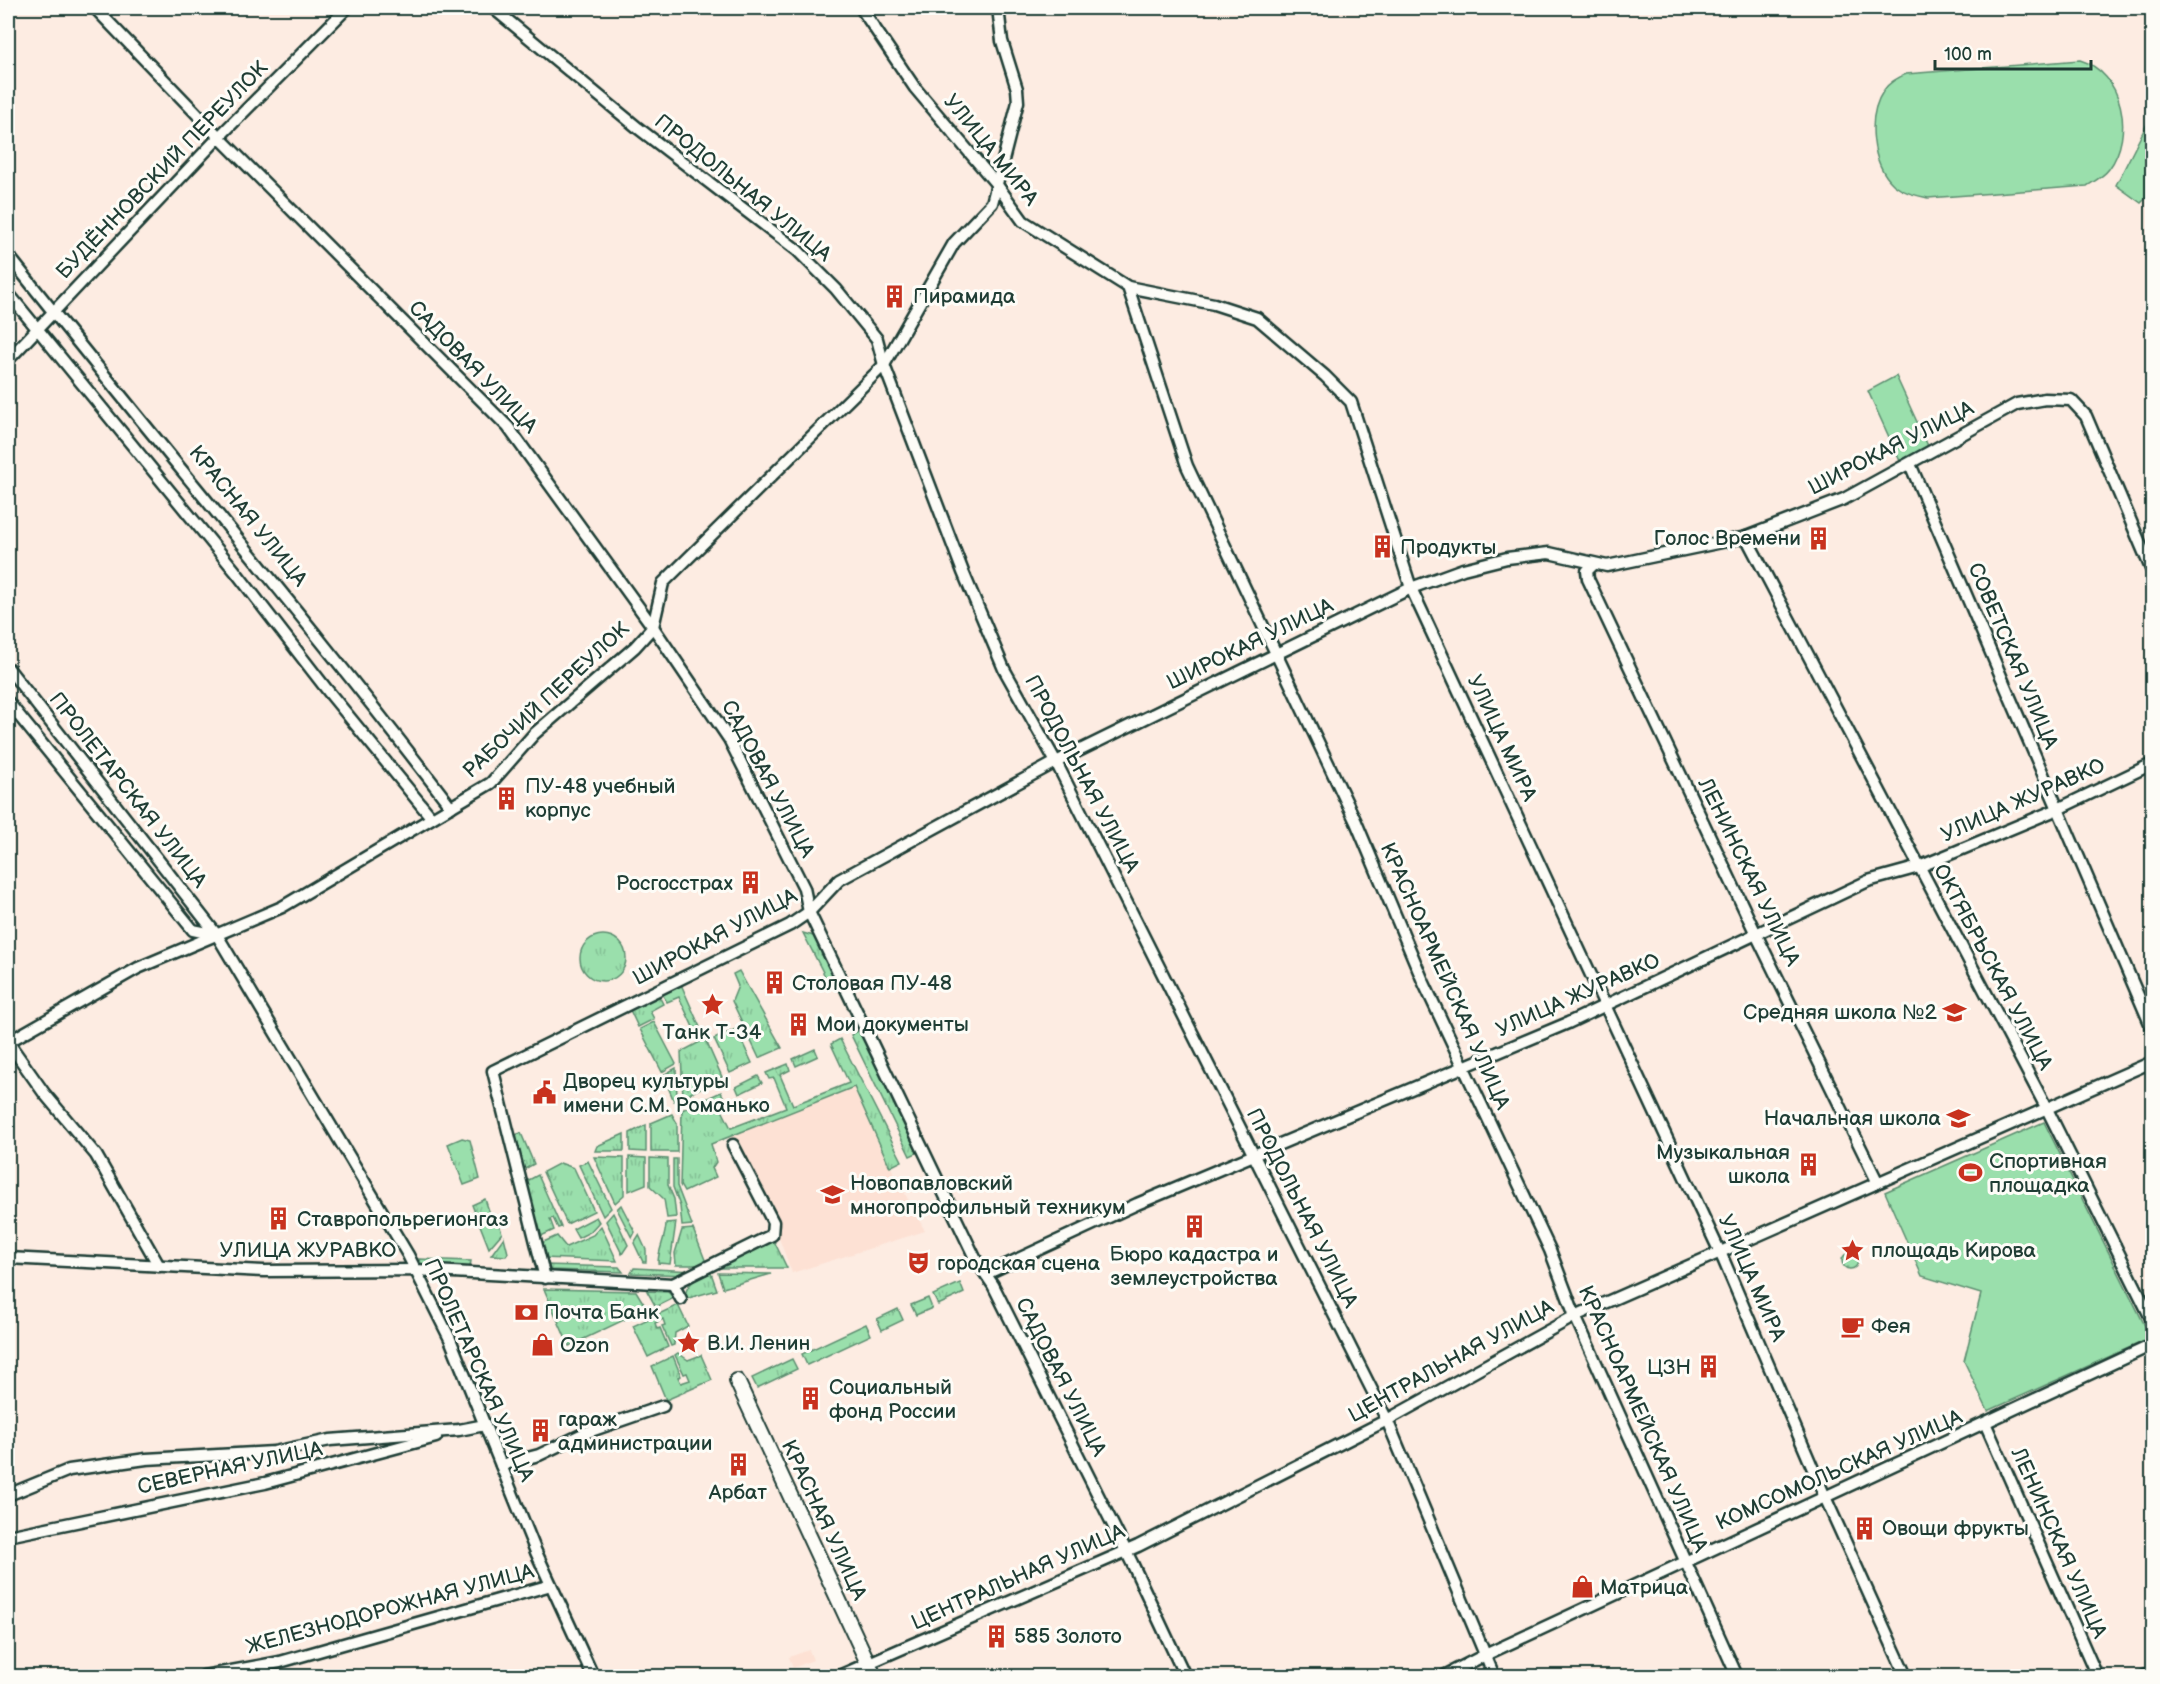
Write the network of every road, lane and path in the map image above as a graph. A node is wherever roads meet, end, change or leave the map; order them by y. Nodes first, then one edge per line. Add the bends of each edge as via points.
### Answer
1 (94, 8) edge
2 (347, 8) edge
3 (494, 8) edge
4 (861, 8) edge
5 (998, 8) edge
6 (219, 137) junction
7 (997, 185) junction
8 (8, 255) edge
9 (1128, 287) junction
10 (8, 293) edge
11 (53, 312) junction
12 (37, 329) junction
13 (8, 360) edge
14 (884, 365) junction
15 (1910, 464) junction
16 (1746, 537) junction
17 (1575, 560) junction
18 (1593, 564) junction
19 (2152, 571) edge
20 (1588, 579) junction
21 (1411, 588) junction
22 (653, 627) junction
23 (1277, 652) junction
24 (8, 668) edge
25 (8, 702) edge
26 (1056, 762) junction
27 (2152, 764) edge
28 (451, 807) junction
29 (2058, 809) junction
30 (431, 818) junction
31 (1919, 867) junction
32 (809, 912) junction
33 (1756, 934) junction
34 (217, 935) junction
35 (1605, 1005) junction
36 (2152, 1028) edge
37 (8, 1042) edge
38 (2152, 1062) edge
39 (1463, 1067) junction
40 (2047, 1109) junction
41 (733, 1145) dead end
42 (1253, 1155) junction
43 (1877, 1181) junction
44 (1720, 1251) junction
45 (8, 1258) edge
46 (159, 1266) junction
47 (415, 1270) junction
48 (986, 1274) junction
49 (545, 1278) junction
50 (677, 1284) junction
51 (681, 1299) dead end
52 (1575, 1316) junction
53 (2152, 1320) edge
54 (2152, 1345) edge
55 (737, 1381) dead end
56 (663, 1406) dead end
57 (1387, 1420) junction
58 (485, 1425) junction
59 (1986, 1425) junction
60 (459, 1431) junction
61 (501, 1465) junction
62 (8, 1496) edge
63 (1825, 1497) junction
64 (8, 1536) edge
65 (1126, 1551) junction
66 (1684, 1562) junction
67 (551, 1585) junction
68 (1485, 1654) junction
69 (870, 1671) edge
70 (2152, 1672) edge
71 (204, 1677) edge
72 (593, 1677) edge
73 (839, 1677) edge
74 (1185, 1677) edge
75 (1444, 1677) edge
76 (1494, 1677) edge
77 (1737, 1677) edge
78 (1906, 1677) edge
79 (2097, 1677) edge
80 (2143, 1677) edge

1 - 6 street, САДОВАЯ УЛИЦА
2 - 6 street, БУДЁННОВСКИЙ ПЕРЕУЛОК
3 - 14 street, ПРОДОЛЬНАЯ УЛИЦА via 638,128 797,250 877,339
4 - 7 street, УЛИЦА МИРА via 915,88
5 - 7 street, РАБОЧИЙ ПЕРЕУЛОК via 1018,102
6 - 11 street, БУДЁННОВСКИЙ ПЕРЕУЛОК
6 - 22 street, САДОВАЯ УЛИЦА via 508,427
7 - 9 street, УЛИЦА МИРА via 1023,221
7 - 14 street, РАБОЧИЙ ПЕРЕУЛОК via 992,203 954,243
8 - 11 street, КРАСНАЯ УЛИЦА
9 - 21 street, УЛИЦА МИРА via 1214,304 1257,318 1351,402
9 - 23 street, КРАСНОАРМЕЙСКАЯ УЛИЦА via 1187,466 1264,633
10 - 12 street
11 - 12 street, БУДЁННОВСКИЙ ПЕРЕУЛОК
11 - 28 street, КРАСНАЯ УЛИЦА via 264,568
12 - 13 street, БУДЁННОВСКИЙ ПЕРЕУЛОК
12 - 30 street
14 - 22 street, РАБОЧИЙ ПЕРЕУЛОК via 663,583
14 - 26 street, ПРОДОЛЬНАЯ УЛИЦА via 1004,669
15 - 16 street, ШИРОКАЯ УЛИЦА via 1844,499
15 - 19 street, ШИРОКАЯ УЛИЦА via 2017,404 2071,400 2086,416
15 - 29 street, СОВЕТСКАЯ УЛИЦА
16 - 18 street, ШИРОКАЯ УЛИЦА via 1616,564
16 - 31 street, ОКТЯБРЬСКАЯ УЛИЦА
17 - 18 street, ШИРОКАЯ УЛИЦА
17 - 20 street, ЛЕНИНСКАЯ УЛИЦА
17 - 21 street, ШИРОКАЯ УЛИЦА via 1549,553 1507,558
18 - 20 street via 1587,571
20 - 33 street, ЛЕНИНСКАЯ УЛИЦА
21 - 23 street, ШИРОКАЯ УЛИЦА
21 - 35 street, УЛИЦА МИРА
22 - 28 street, РАБОЧИЙ ПЕРЕУЛОК via 534,734 491,783
22 - 32 street, САДОВАЯ УЛИЦА via 729,739 804,888
23 - 26 street, ШИРОКАЯ УЛИЦА
23 - 39 street, КРАСНОАРМЕЙСКАЯ УЛИЦА
24 - 34 street, ПРОЛЕТАРСКАЯ УЛИЦА
25 - 34 street, ПРОЛЕТАРСКАЯ УЛИЦА via 193,930
26 - 32 street, ШИРОКАЯ УЛИЦА via 839,880
26 - 42 street, ПРОДОЛЬНАЯ УЛИЦА
27 - 29 street, УЛИЦА ЖУРАВКО
28 - 30 street, РАБОЧИЙ ПЕРЕУЛОК
29 - 31 street, УЛИЦА ЖУРАВКО
29 - 36 street, СОВЕТСКАЯ УЛИЦА
30 - 34 street, РАБОЧИЙ ПЕРЕУЛОК via 282,907
31 - 33 street, УЛИЦА ЖУРАВКО via 1868,881
31 - 40 street, ОКТЯБРЬСКАЯ УЛИЦА
32 - 48 street, САДОВАЯ УЛИЦА
32 - 49 street, ШИРОКАЯ УЛИЦА via 790,925 493,1071
33 - 35 street, УЛИЦА ЖУРАВКО
33 - 43 street, ЛЕНИНСКАЯ УЛИЦА
34 - 37 street, РАБОЧИЙ ПЕРЕУЛОК via 138,968
34 - 47 street, ПРОЛЕТАРСКАЯ УЛИЦА
35 - 39 street, УЛИЦА ЖУРАВКО
35 - 44 street, УЛИЦА МИРА
37 - 46 street via 96,1155
38 - 40 street, ЦЕНТРАЛЬНАЯ УЛИЦА
39 - 42 street, УЛИЦА ЖУРАВКО
39 - 52 street, КРАСНОАРМЕЙСКАЯ УЛИЦА via 1550,1250
40 - 43 street, ЦЕНТРАЛЬНАЯ УЛИЦА
40 - 53 street, ОКТЯБРЬСКАЯ УЛИЦА
41 - 50 street via 772,1222 772,1235
42 - 48 street, УЛИЦА ЖУРАВКО
42 - 57 street, ПРОДОЛЬНАЯ УЛИЦА
43 - 44 street, ЦЕНТРАЛЬНАЯ УЛИЦА
44 - 52 street, ЦЕНТРАЛЬНАЯ УЛИЦА
44 - 63 street, УЛИЦА МИРА
45 - 46 street, УЛИЦА ЖУРАВКО
46 - 47 street, УЛИЦА ЖУРАВКО via 264,1271
47 - 49 street, УЛИЦА ЖУРАВКО
47 - 58 street, ПРОЛЕТАРСКАЯ УЛИЦА via 450,1339
48 - 65 street, САДОВАЯ УЛИЦА
49 - 50 street, УЛИЦА ЖУРАВКО
50 - 51 street
52 - 57 street, ЦЕНТРАЛЬНАЯ УЛИЦА
52 - 66 street, КРАСНОАРМЕЙСКАЯ УЛИЦА
54 - 59 street, КОМСОМОЛЬСКАЯ УЛИЦА
55 - 69 street, КРАСНАЯ УЛИЦА
56 - 61 street via 585,1433 539,1455
57 - 65 street, ЦЕНТРАЛЬНАЯ УЛИЦА
57 - 68 street, ПРОДОЛЬНАЯ УЛИЦА
58 - 60 street, СЕВЕРНАЯ УЛИЦА
58 - 61 street, ПРОЛЕТАРСКАЯ УЛИЦА
59 - 63 street, КОМСОМОЛЬСКАЯ УЛИЦА
59 - 79 street, ЛЕНИНСКАЯ УЛИЦА
60 - 62 street, СЕВЕРНАЯ УЛИЦА via 330,1440 274,1452 146,1459 69,1470
60 - 64 street, СЕВЕРНАЯ УЛИЦА via 265,1483
61 - 67 street, ПРОЛЕТАРСКАЯ УЛИЦА
63 - 66 street, КОМСОМОЛЬСКАЯ УЛИЦА
63 - 78 street, УЛИЦА МИРА
65 - 69 street, ЦЕНТРАЛЬНАЯ УЛИЦА
65 - 74 street, САДОВАЯ УЛИЦА
66 - 68 street, КОМСОМОЛЬСКАЯ УЛИЦА
66 - 77 street, КРАСНОАРМЕЙСКАЯ УЛИЦА
67 - 71 street, ЖЕЛЕЗНОДОРОЖНАЯ УЛИЦА via 279,1662
67 - 72 street, ПРОЛЕТАРСКАЯ УЛИЦА
68 - 75 street, КОМСОМОЛЬСКАЯ УЛИЦА
68 - 76 street, ПРОДОЛЬНАЯ УЛИЦА
69 - 73 street, ЦЕНТРАЛЬНАЯ УЛИЦА
70 - 80 street

